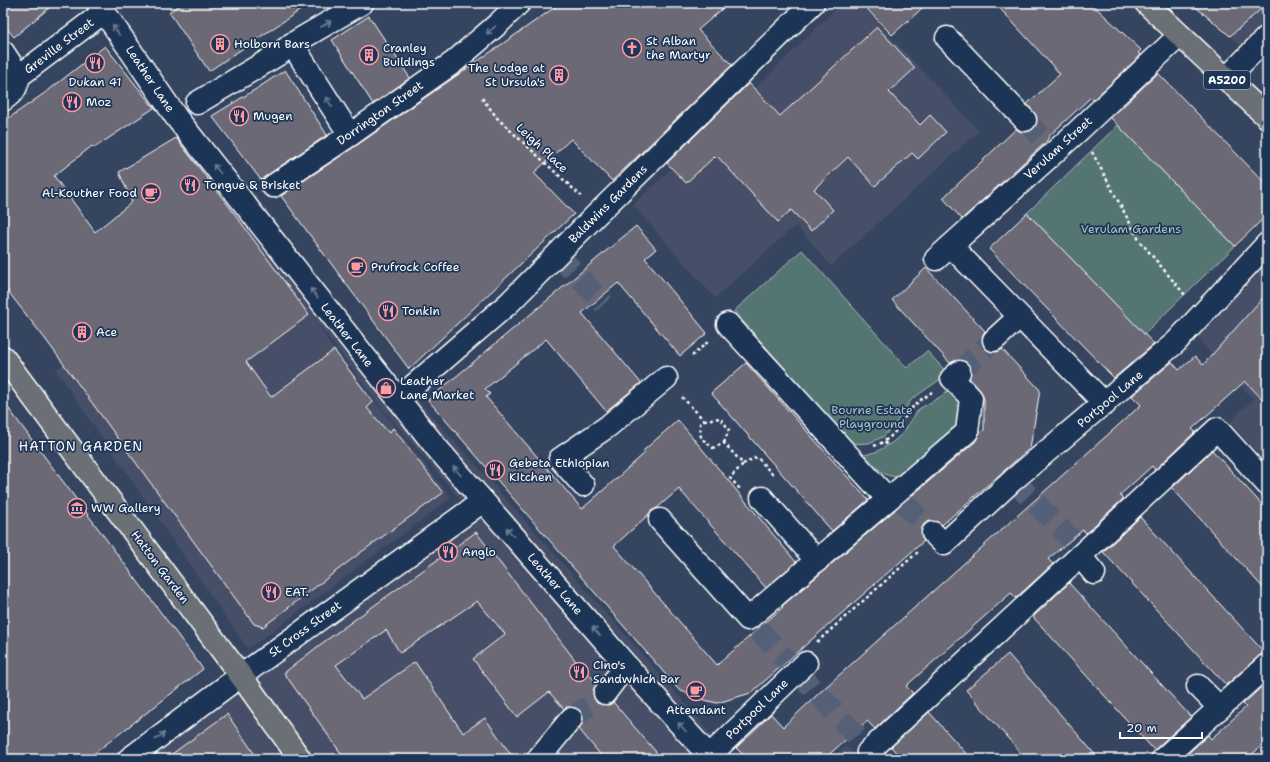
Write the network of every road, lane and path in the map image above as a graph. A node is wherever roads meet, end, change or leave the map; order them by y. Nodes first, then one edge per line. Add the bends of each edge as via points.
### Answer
1 (362, 3) edge
2 (520, 3) edge
3 (813, 3) edge
4 (1146, 3) edge
5 (101, 7) edge
6 (1179, 36) junction
7 (1267, 37) edge
8 (947, 38) dead end
9 (292, 44) junction
10 (3, 52) edge
11 (19, 76) junction
12 (1226, 79) junction
13 (482, 98) dead end
14 (3, 100) edge
15 (197, 104) dead end
16 (1267, 117) edge
17 (1025, 120) tunnel mouth
18 (350, 135) junction
19 (1090, 148) dead end
20 (273, 186) dead end
21 (582, 197) dead end
22 (1267, 244) edge
23 (1185, 295) dead end
24 (1019, 317) junction
25 (728, 324) dead end
26 (994, 340) tunnel mouth
27 (3, 356) edge
28 (959, 372) dead end
29 (666, 378) joint
30 (937, 388) dead end
31 (398, 399) junction
32 (1105, 404) junction
33 (704, 420) junction
34 (885, 442) junction
35 (724, 443) junction
36 (887, 446) dead end
37 (870, 447) dead end
38 (1267, 484) edge
39 (583, 485) dead end
40 (762, 498) joint
41 (895, 498) junction
42 (483, 501) junction
43 (660, 520) dead end
44 (938, 538) joint
45 (1078, 549) junction
46 (816, 561) junction
47 (1094, 572) dead end
48 (626, 665) junction
49 (795, 665) joint
50 (1267, 665) edge
51 (241, 676) junction
52 (1198, 686) dead end
53 (606, 693) tunnel mouth
54 (1220, 708) junction
55 (571, 719) tunnel mouth
56 (709, 758) edge
57 (129, 759) edge
58 (300, 759) edge
59 (538, 759) edge
60 (875, 759) edge
61 (1163, 759) edge

9 -> 1 street
2 -> 18 street, Dorrington Street via 454,62
3 - 31 street, Baldwins Gardens via 508,303
4 - 6 main road, A5200
5 - 11 street, Greville Street
31 -> 5 street, Leather Lane via 176,117
6 - 12 main road, A5200
6 - 24 street, Verulam Street via 1051,147 943,253
7 - 12 street
8 - 17 street
9 - 15 street
18 -> 9 street
10 - 11 street
11 - 14 street, Greville Street via 14,92
12 - 16 main road, A5200
13 - 21 path, Leigh Place via 498,119
18 - 20 street, Dorrington Street
19 - 23 path via 1140,240
22 - 32 street, Portpool Lane via 1176,342
24 - 26 street
24 - 32 street
25 - 41 street
27 - 51 main road, Hatton Garden
28 - 41 street via 952,378 971,398 967,432
29 - 33 path
29 - 39 street via 607,427 560,459
30 - 34 path via 916,405 896,432
42 -> 31 street, Leather Lane
32 - 44 street, Portpool Lane
33 - 35 path via 720,418 729,428
33 - 35 path via 700,424 701,438 713,448
34 - 36 path
34 - 37 path
35 - 40 path via 744,464 730,478 755,504
38 - 45 street via 1216,430
40 - 46 street
41 - 46 street
48 -> 42 street, Leather Lane
42 - 51 street, St Cross Street
43 - 46 street via 753,624
44 - 49 path
45 - 47 street
45 - 60 street via 942,696 868,752
48 - 53 street
56 -> 48 street, Leather Lane
49 - 56 street, Portpool Lane
50 - 54 street
57 -> 51 street, St Cross Street
51 - 58 main road, Hatton Garden
52 - 54 street
54 - 61 street
55 - 59 street

